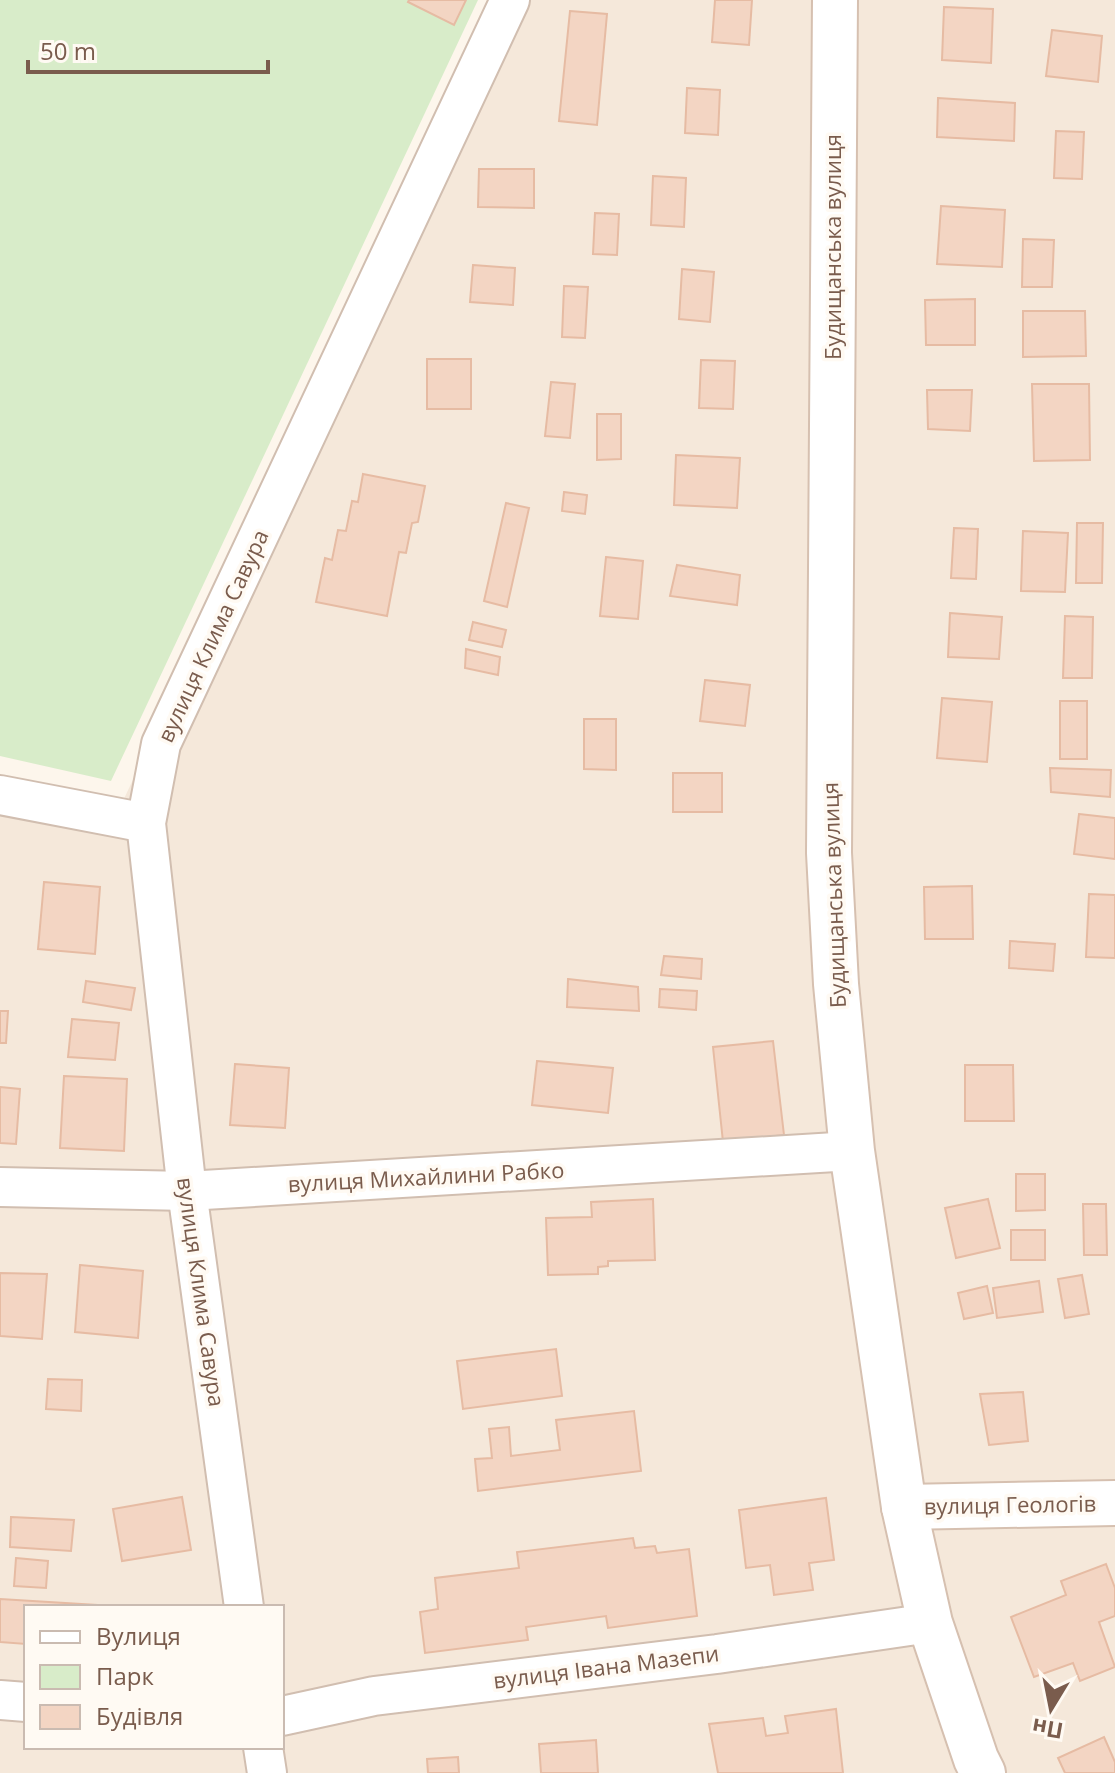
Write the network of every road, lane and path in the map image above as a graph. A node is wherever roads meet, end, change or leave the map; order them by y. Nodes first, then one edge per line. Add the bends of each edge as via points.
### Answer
1 (510, 0) edge
2 (835, 0) edge
3 (0, 795) edge
4 (146, 823) junction
5 (852, 1151) junction
6 (0, 1187) edge
7 (187, 1191) junction
8 (1115, 1503) edge
9 (904, 1507) junction
10 (244, 1605) edge
11 (930, 1623) junction
12 (0, 1700) edge
13 (24, 1702) edge
14 (284, 1716) edge
15 (263, 1749) edge
16 (267, 1773) edge
17 (983, 1773) edge

1 - 4 street, вулиця Клима Савура via 161,744
2 - 5 street, Будищанська вулиця via 829,853
3 - 4 street
4 - 7 street, вулиця Клима Савура
5 - 7 street, вулиця Михайлини Рабко
5 - 9 street, Будищанська вулиця
6 - 7 street, вулиця Михайлини Рабко
7 - 10 street, вулиця Клима Савура
8 - 9 street, вулиця Геологів
9 - 11 street, Будищанська вулиця
11 - 14 street, вулиця Івана Мазепи via 374,1696
11 - 17 street, Будищанська вулиця
12 - 13 street
15 - 16 street

